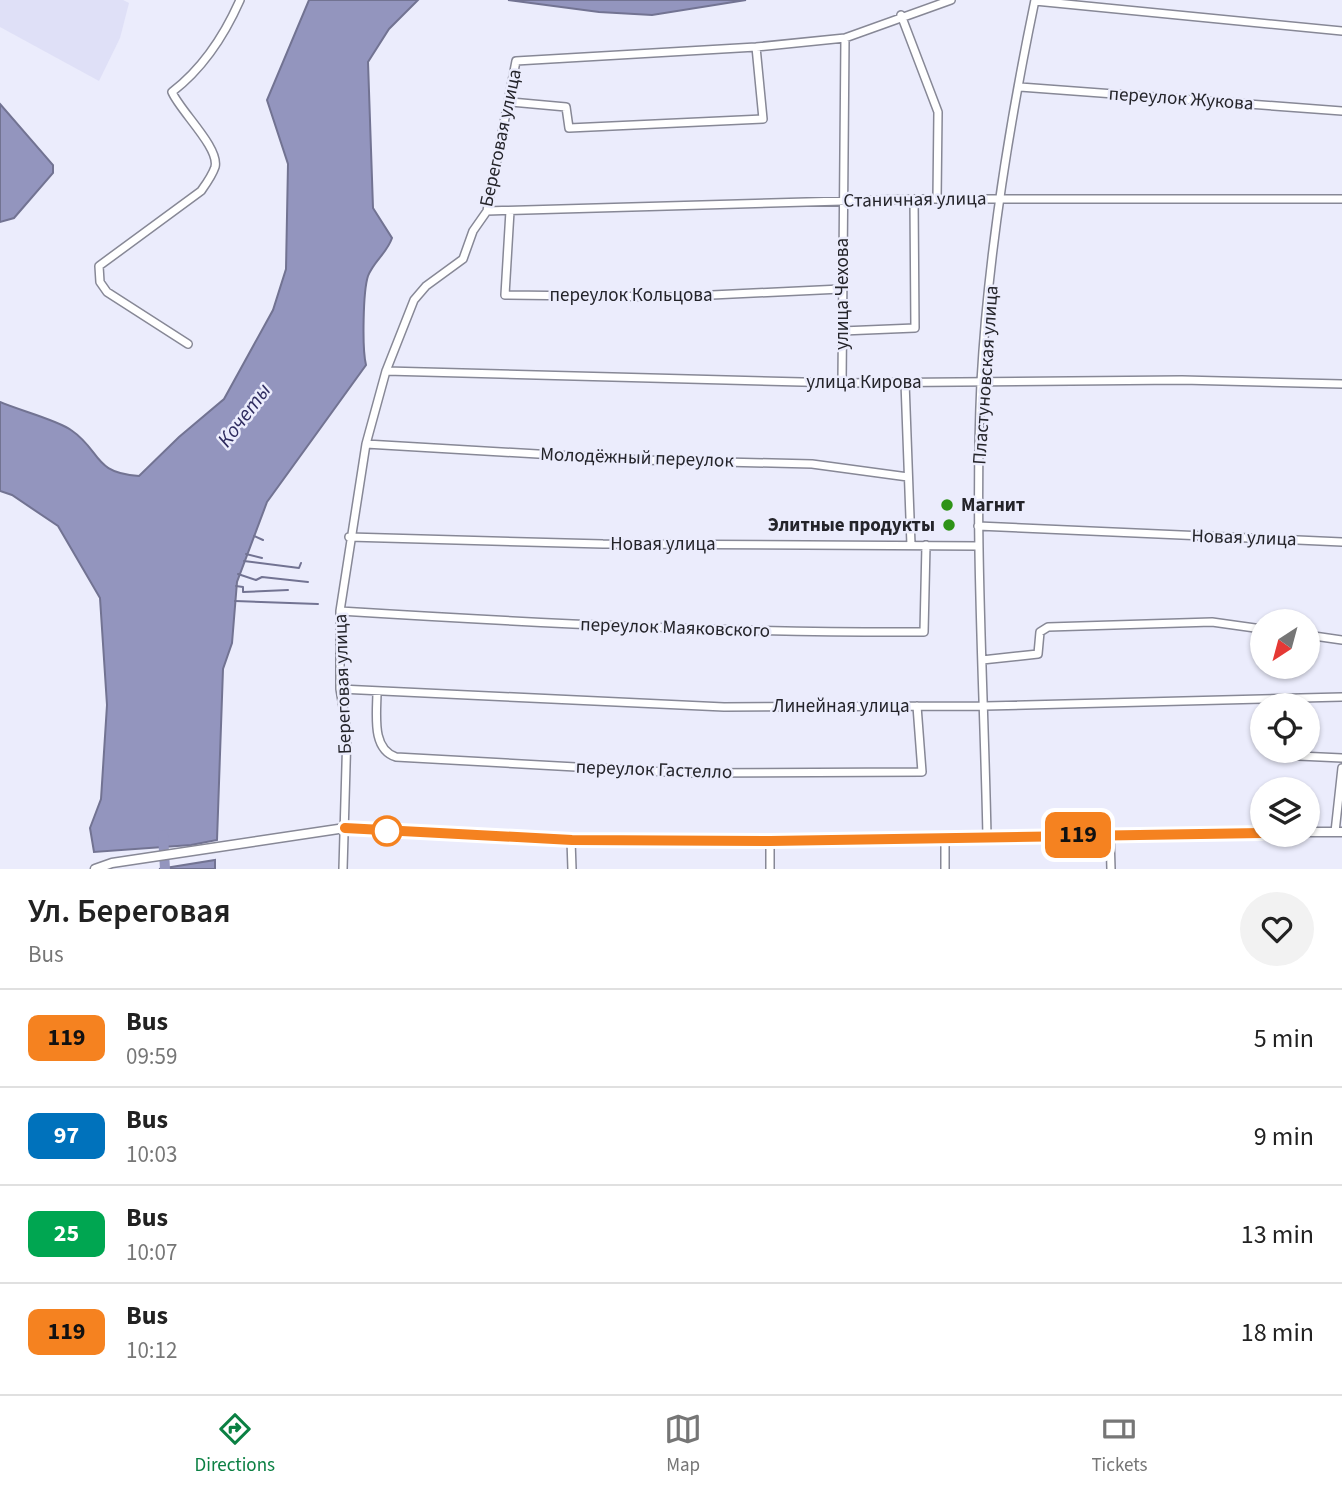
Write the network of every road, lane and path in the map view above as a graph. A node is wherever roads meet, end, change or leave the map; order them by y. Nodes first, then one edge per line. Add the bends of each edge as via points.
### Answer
1 (240, 0) edge
2 (951, 0) edge
3 (1035, 1) edge
4 (901, 15) junction
5 (1342, 31) edge
6 (845, 38) junction
7 (756, 47) junction
8 (1020, 87) junction
9 (511, 102) junction
10 (1342, 111) edge
11 (914, 199) junction
12 (937, 199) junction
13 (1000, 199) junction
14 (1342, 199) edge
15 (841, 201) junction
16 (487, 211) junction
17 (510, 211) junction
18 (841, 289) junction
19 (842, 331) junction
20 (188, 344) dead end
21 (386, 371) junction
22 (981, 381) junction
23 (905, 382) junction
24 (842, 383) junction
25 (1342, 384) edge
26 (366, 444) junction
27 (908, 477) junction
28 (978, 526) junction
29 (349, 537) junction
30 (1342, 542) edge
31 (911, 545) junction
32 (926, 545) junction
33 (978, 546) junction
34 (340, 611) junction
35 (1250, 627) edge
36 (1320, 637) edge
37 (1342, 640) edge
38 (982, 660) junction
39 (340, 689) junction
40 (377, 691) junction
41 (1342, 697) edge
42 (917, 706) junction
43 (985, 706) junction
44 (1320, 757) edge
45 (1342, 758) edge
46 (1342, 768) edge
47 (345, 828) junction
48 (1320, 832) edge
49 (1339, 832) edge
50 (1250, 833) edge
51 (1110, 835) junction
52 (987, 837) junction
53 (945, 838) junction
54 (572, 840) junction
55 (770, 841) junction
56 (95, 869) edge
57 (343, 869) edge
58 (572, 869) edge
59 (770, 869) edge
60 (945, 869) edge
61 (1111, 869) edge

1 - 20 street via 217,42 172,92 214,152 211,176 201,191 99,266 100,282 107,292
2 - 4 street, Береговая улица
3 - 5 street
3 - 8 street, Пластуновская улица
4 - 6 street, Береговая улица
4 - 12 street via 938,112
6 - 7 street, Береговая улица
6 - 15 street, улица Чехова
7 - 9 street, Береговая улица via 516,61
7 - 9 street via 763,119 569,128 566,107
8 - 10 street, переулок Жукова
8 - 13 street, Пластуновская улица
9 - 16 street, Береговая улица
11 - 12 street, Станичная улица
11 - 15 street, Станичная улица
11 - 19 street via 915,328
12 - 13 street, Станичная улица
13 - 14 street, Станичная улица
13 - 22 street, Пластуновская улица
15 - 17 street, Станичная улица
15 - 18 street, улица Чехова
16 - 17 street, Станичная улица
16 - 21 street, Береговая улица via 473,231 463,259 414,300
17 - 18 street, переулок Кольцова via 505,295 670,297
18 - 19 street, улица Чехова
19 - 24 street, улица Чехова
21 - 24 street, улица Кирова
21 - 26 street, Береговая улица
22 - 23 street, улица Кирова
22 - 25 street, улица Кирова
22 - 28 street, Пластуновская улица
23 - 24 street, улица Кирова
23 - 27 street
26 - 27 street, Молодёжный переулок via 640,460 812,464
26 - 29 street, Береговая улица
27 - 31 street
28 - 30 street, Новая улица
28 - 33 street, Пластуновская улица
29 - 31 street, Новая улица
29 - 34 street, Береговая улица
31 - 32 street, Новая улица
32 - 33 street, Новая улица
32 - 34 street, переулок Маяковского via 924,632 802,633
33 - 38 street, Пластуновская улица
34 - 39 street, Береговая улица
35 - 38 street via 1212,622 1048,627 1040,632 1038,654
36 - 37 street
38 - 43 street, Пластуновская улица
39 - 40 street, Линейная улица
39 - 47 street, Береговая улица via 346,731
40 - 42 street, Линейная улица via 724,707
40 - 42 street, переулок Гастелло via 379,743 386,754 396,757 684,773 922,772
41 - 43 street, Линейная улица
42 - 43 street, Линейная улица
43 - 52 street, Пластуновская улица
44 - 45 street
46 - 49 street
47 - 54 street
47 - 56 street
47 - 57 street, Береговая улица
48 - 49 street
50 - 51 street
51 - 52 street
51 - 61 street
52 - 53 street
53 - 55 street
53 - 60 street
54 - 55 street
54 - 58 street
55 - 59 street

